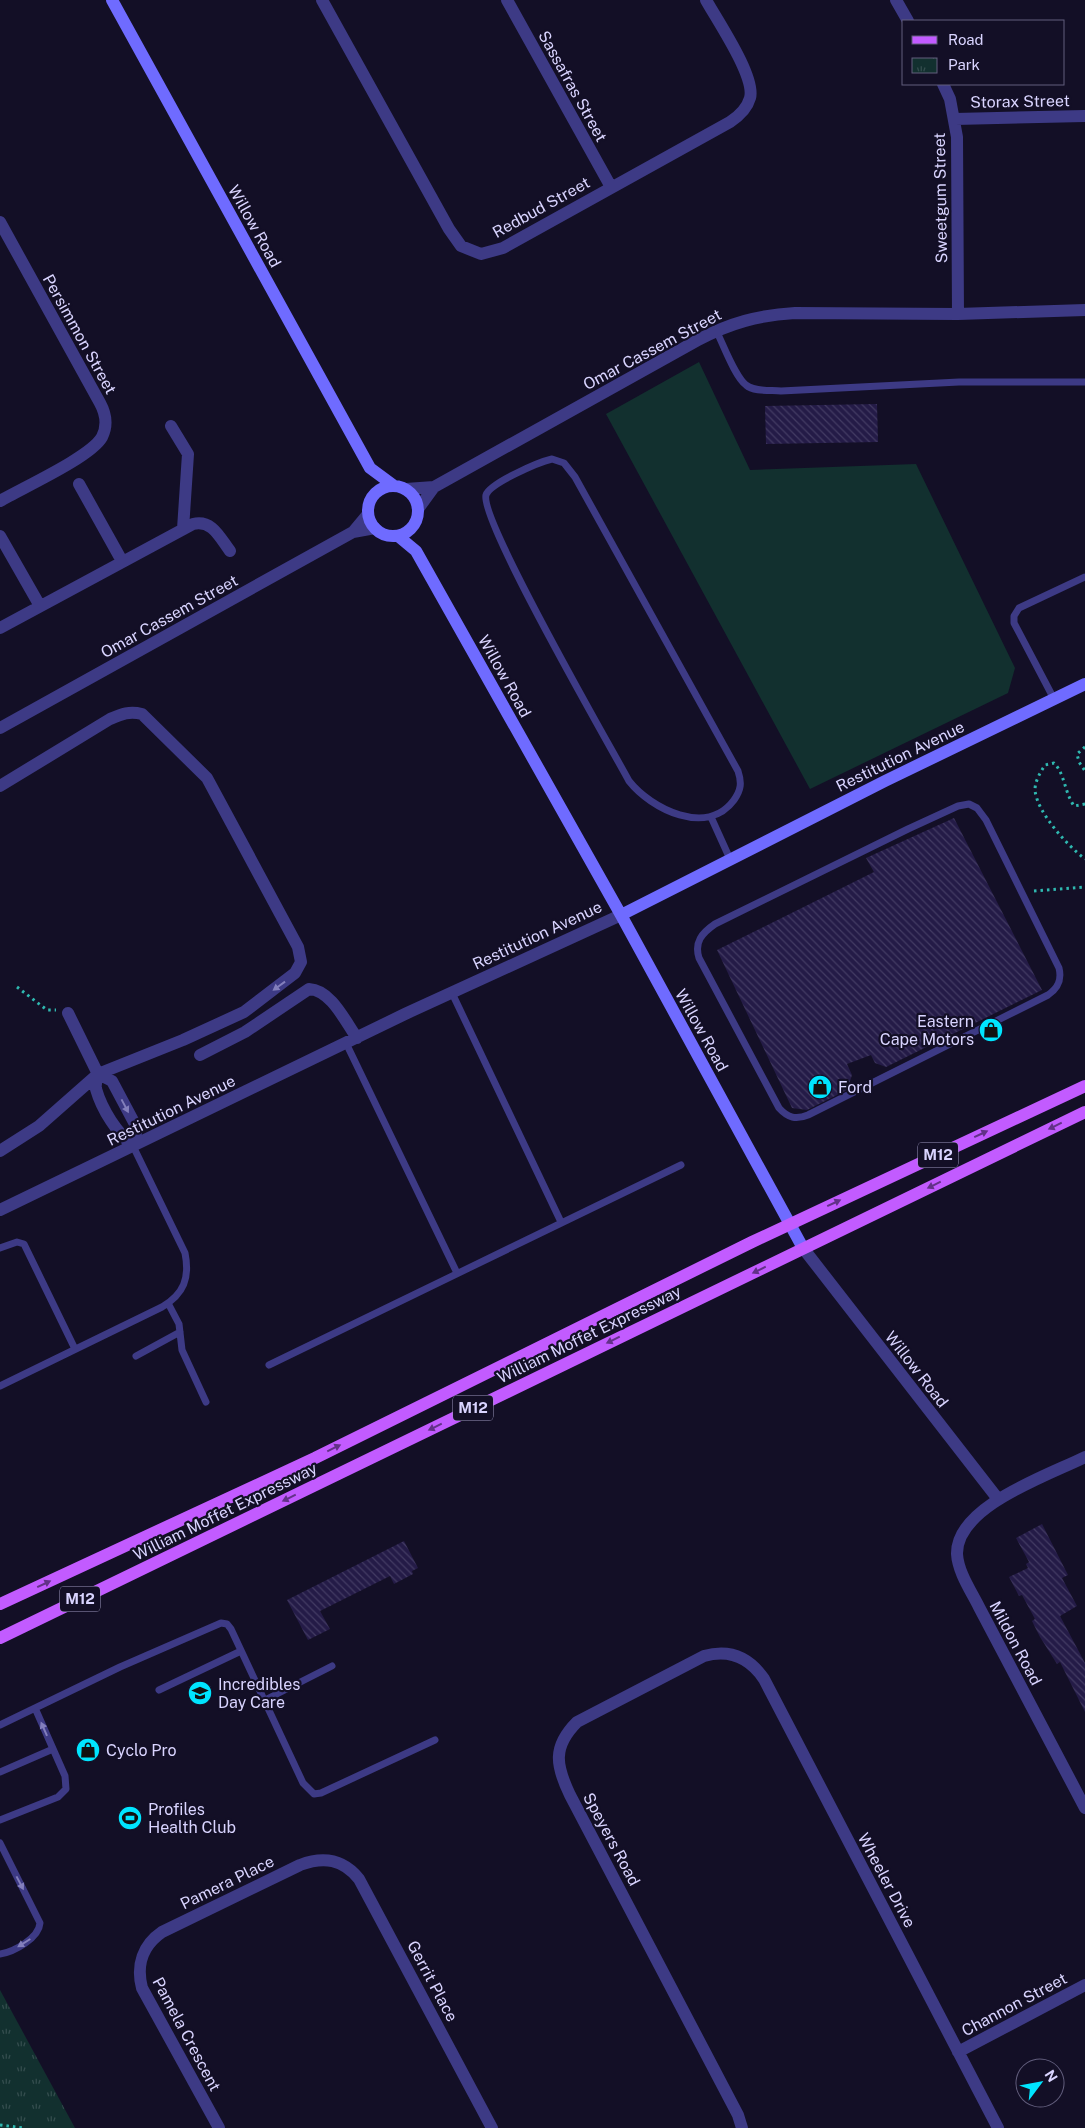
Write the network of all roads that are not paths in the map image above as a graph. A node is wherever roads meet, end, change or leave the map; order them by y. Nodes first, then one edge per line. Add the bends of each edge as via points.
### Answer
1 (112, 0) edge
2 (322, 0) edge
3 (507, 0) edge
4 (706, 0) edge
5 (896, 0) edge
6 (907, 20) edge
7 (943, 85) edge
8 (1085, 116) edge
9 (955, 119) junction
10 (611, 187) junction
11 (0, 222) edge
12 (1085, 310) edge
13 (958, 314) junction
14 (716, 330) junction
15 (1085, 382) edge
16 (171, 426) dead end
17 (370, 468) junction
18 (79, 484) dead end
19 (393, 485) junction
20 (434, 486) junction
21 (406, 489) junction
22 (372, 496) junction
23 (0, 501) edge
24 (418, 510) junction
25 (368, 514) junction
26 (375, 528) junction
27 (412, 528) junction
28 (183, 529) junction
29 (353, 532) junction
30 (0, 536) edge
31 (398, 536) junction
32 (230, 551) dead end
33 (416, 551) junction
34 (122, 562) junction
35 (1085, 577) edge
36 (40, 606) junction
37 (0, 628) edge
38 (1085, 684) edge
39 (1054, 699) junction
40 (0, 728) edge
41 (0, 786) edge
42 (711, 818) junction
43 (730, 859) junction
44 (1021, 892) joint
45 (620, 914) junction
46 (452, 993) junction
47 (68, 1014) road end
48 (351, 1041) junction
49 (200, 1055) dead end
50 (98, 1074) junction
51 (1085, 1086) edge
52 (1085, 1112) edge
53 (133, 1146) junction
54 (0, 1151) edge
55 (680, 1165) dead end
56 (0, 1210) edge
57 (561, 1222) junction
58 (790, 1224) junction
59 (0, 1248) edge
60 (803, 1248) junction
61 (457, 1273) junction
62 (168, 1303) junction
63 (180, 1332) junction
64 (75, 1349) junction
65 (136, 1356) dead end
66 (268, 1365) dead end
67 (0, 1386) edge
68 (206, 1402) dead end
69 (1085, 1456) edge
70 (998, 1499) junction
71 (0, 1604) edge
72 (0, 1638) edge
73 (241, 1651) junction
74 (738, 1656) joint
75 (332, 1666) dead end
76 (158, 1690) dead end
77 (265, 1700) junction
78 (35, 1708) junction
79 (0, 1724) edge
80 (436, 1740) dead end
81 (53, 1749) junction
82 (0, 1772) edge
83 (1085, 1808) edge
84 (0, 1820) edge
85 (0, 1843) edge
86 (334, 1860) joint
87 (144, 1952) joint
88 (0, 1954) edge
89 (1085, 1985) edge
90 (958, 2052) junction
91 (219, 2128) edge
92 (492, 2128) edge
93 (742, 2128) edge
94 (998, 2128) edge

1 - 17 street, Willow Road
2 - 10 street, Redbud Street via 461,246 481,254 496,251
3 - 10 street, Sassafras Street
4 - 10 street, Redbud Street via 747,77 750,97 747,105 730,122
5 - 6 street
7 - 9 street, Sweetgum Street
8 - 9 street, Storax Street
9 - 13 street, Sweetgum Street
11 - 23 street, Persimmon Street via 100,403 106,421 102,436 87,452
12 - 13 street, Omar Cassem Street
13 - 14 street, Omar Cassem Street via 773,314
14 - 15 lane via 740,377 754,389 781,391 958,382
14 - 20 street, Omar Cassem Street
16 - 28 street via 188,454
17 - 19 street, Willow Road
17 - 22 street, Willow Road
18 - 34 street
19 - 21 street
19 - 22 street via 381,488
20 - 21 street, Omar Cassem Street
20 - 24 street, Omar Cassem Street
21 - 24 street via 415,497
22 - 25 street
24 - 27 street
25 - 26 street
25 - 29 street, Omar Cassem Street
26 - 29 street, Omar Cassem Street
26 - 31 street
27 - 31 street
27 - 33 street, Willow Road
28 - 32 street via 205,523 218,533
28 - 34 street
29 - 40 street, Omar Cassem Street
30 - 36 street
31 - 33 street, Willow Road
33 - 45 street, Willow Road
34 - 36 street
35 - 39 lane via 1019,608 1014,616 1014,623
36 - 37 street
38 - 39 street, Restitution Avenue
39 - 43 street, Restitution Avenue
41 -> 50 street via 116,716 133,712 142,714 207,778 298,947 300,967 244,1012
42 - 42 lane via 730,805 737,795 741,788 738,771 575,477 564,463 552,459 496,485 488,492 486,502 502,547 629,781 639,794 662,808 677,814
42 - 43 lane
43 - 45 street, Restitution Avenue
44 - 44 lane via 982,813 973,805 963,804 715,924 701,936 697,950 779,1108 790,1117 802,1118 1053,991 1060,982 1059,968
45 - 46 street, Restitution Avenue
45 - 58 street, Willow Road
46 - 48 street, Restitution Avenue
46 - 57 lane
47 - 50 street
48 - 49 street via 322,992 309,989 245,1032
48 - 53 street, Restitution Avenue
48 - 61 lane
50 - 53 street via 95,1088 121,1137
50 -> 53 street via 112,1081 138,1128
50 - 54 street via 39,1126
58 -> 51 main road, William Moffet Expressway / M12
52 -> 60 main road, William Moffet Expressway / M12
53 - 56 street, Restitution Avenue
53 - 62 lane via 185,1253 187,1279 182,1291
55 - 57 lane
57 - 61 lane
58 - 60 street, Willow Road
71 -> 58 main road, William Moffet Expressway / M12 via 315,1458
59 - 64 lane via 17,1242 24,1244
60 - 70 street, Willow Road
60 -> 72 main road, William Moffet Expressway / M12
61 - 66 lane
62 - 63 lane
62 - 64 lane
63 - 65 lane
63 - 68 lane via 182,1350
64 - 67 lane
69 - 70 street, Mildon Road
70 - 83 street, Mildon Road via 966,1526 958,1546 959,1565
73 - 76 lane
73 - 77 lane
73 - 78 lane via 227,1624 218,1623
74 - 90 street, Wheeler Drive via 754,1666 764,1679
74 - 93 street, Speyers Road via 721,1653 704,1656 577,1722 563,1740 558,1760 570,1795 738,2114
75 - 77 lane
77 - 80 lane via 303,1784 314,1794 321,1794
78 - 79 lane
81 -> 78 lane
81 - 82 lane
81 - 84 lane via 66,1789 58,1797
85 -> 88 lane via 40,1923 35,1936
86 - 87 street, Pamera Place via 314,1860 300,1865 178,1923 154,1937
86 - 92 street, Gerrit Place via 349,1868 365,1888
87 - 91 street, Pamela Crescent via 139,1969 142,1988
89 - 90 street, Channon Street
90 - 94 street, Wheeler Drive

